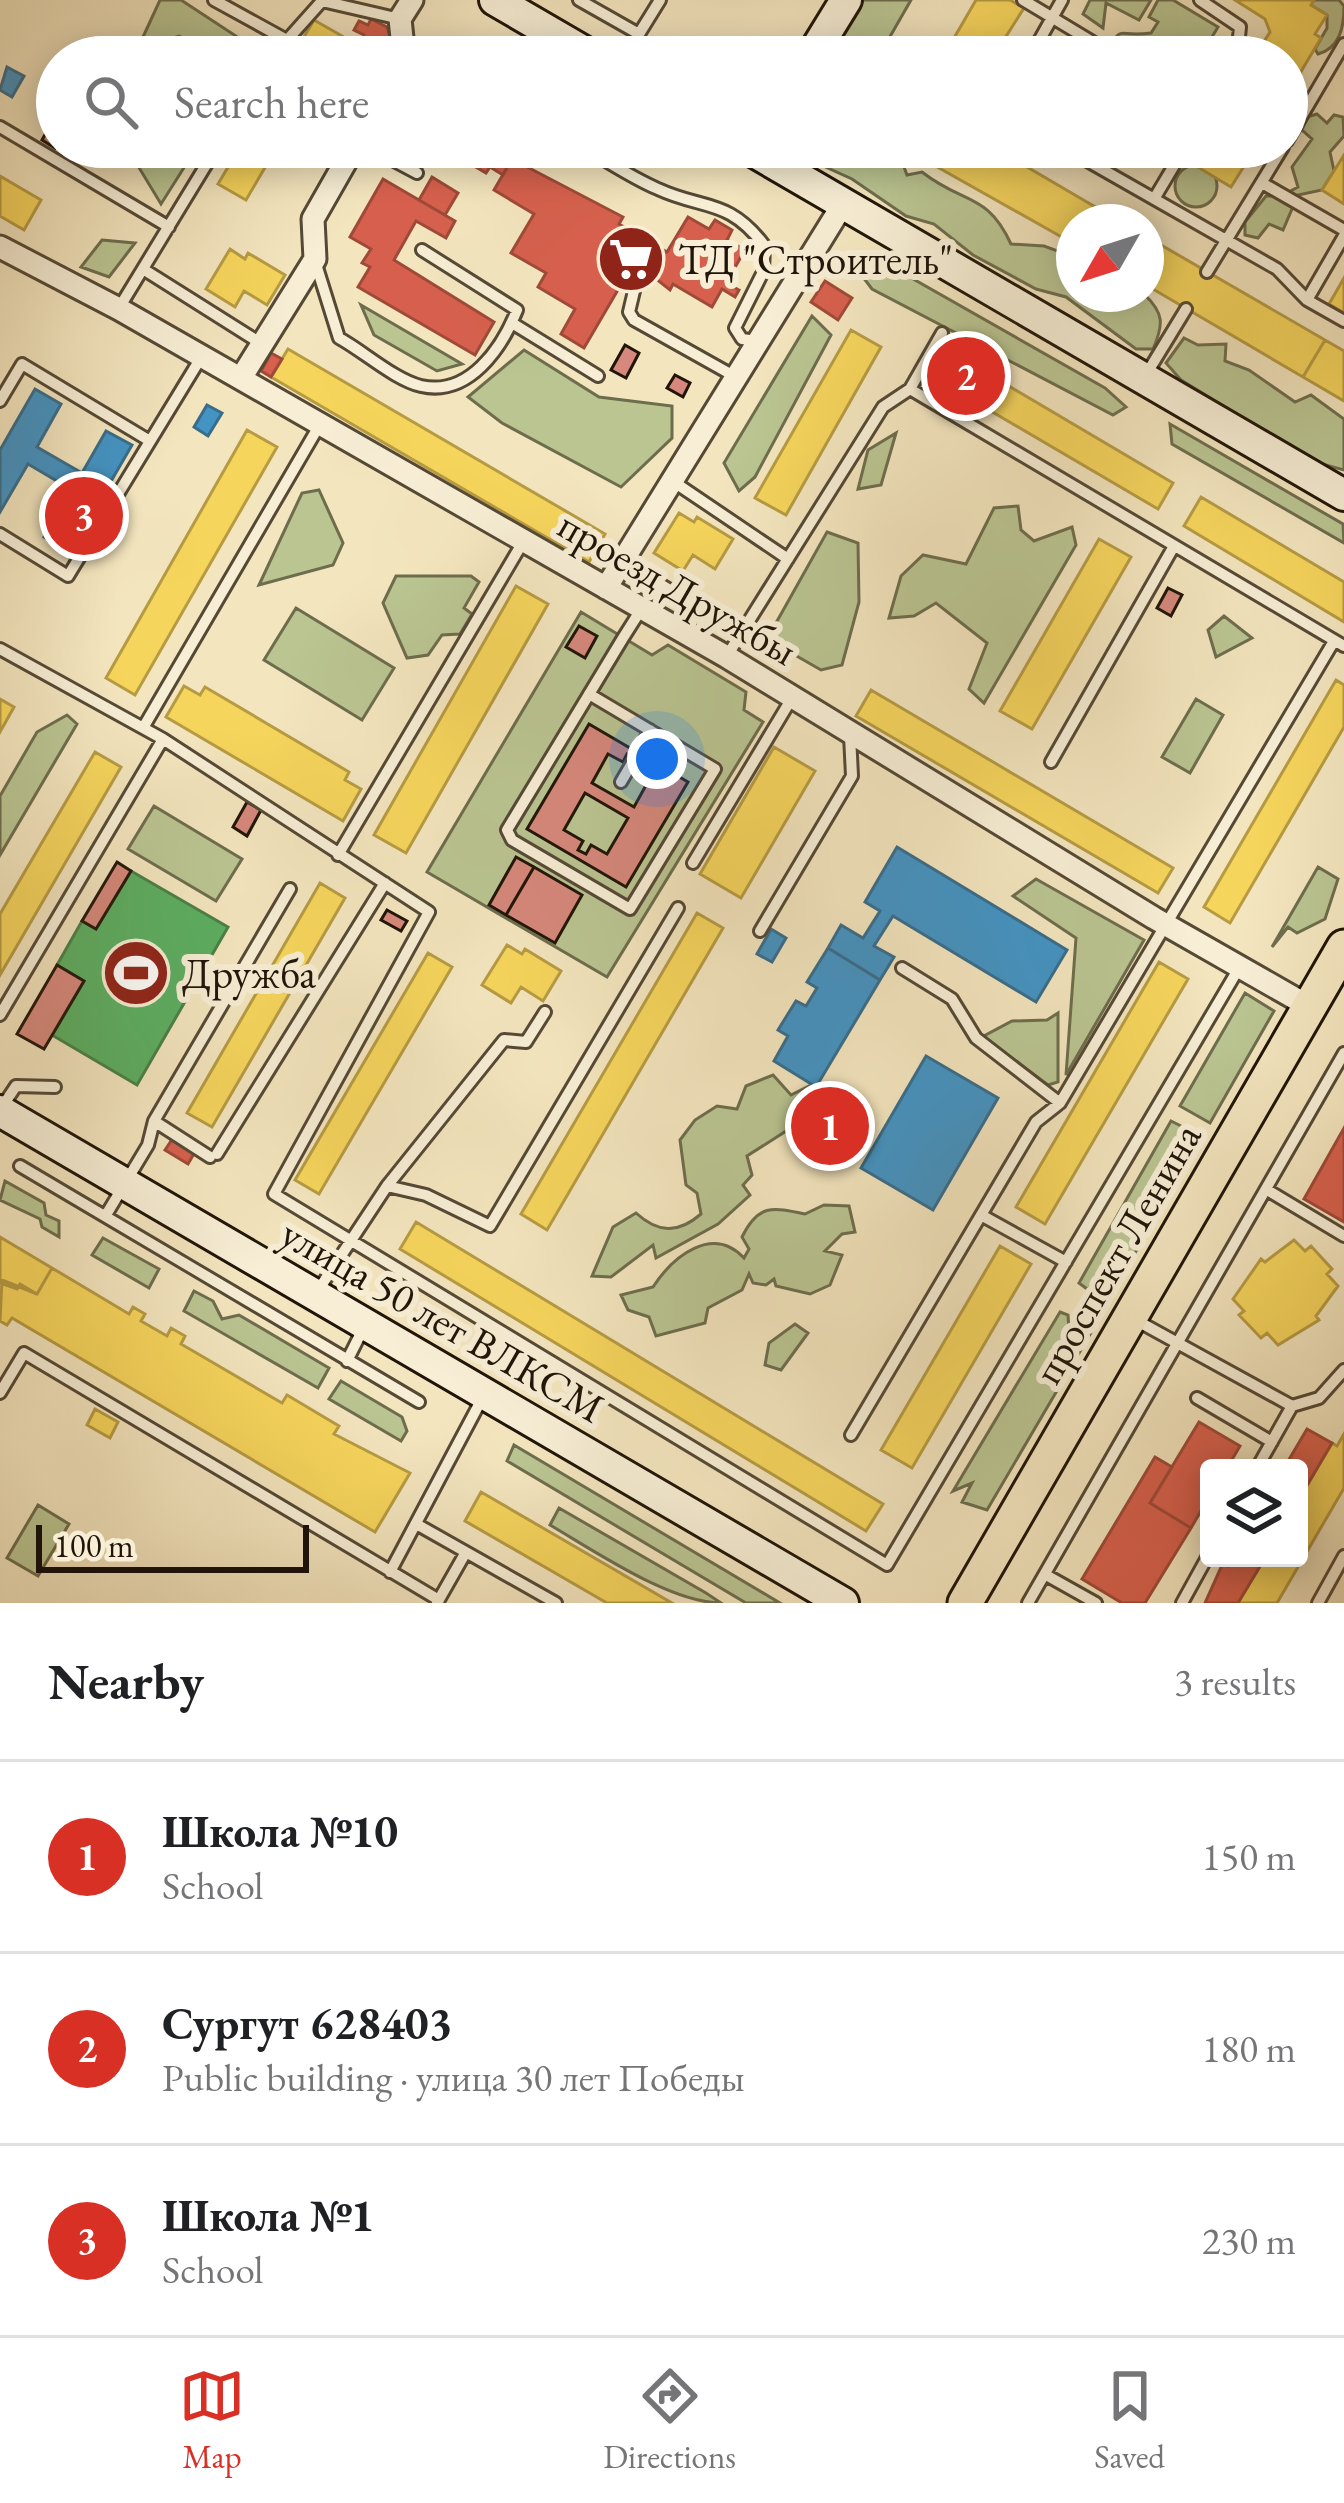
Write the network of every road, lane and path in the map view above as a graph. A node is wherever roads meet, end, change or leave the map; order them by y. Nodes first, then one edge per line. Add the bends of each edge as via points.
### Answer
1 (214, 0) edge
2 (495, 0) edge
3 (579, 0) edge
4 (659, 0) edge
5 (846, 0) edge
6 (1024, 0) edge
7 (1062, 0) edge
8 (1200, 0) edge
9 (406, 10) edge
10 (1052, 17) junction
11 (279, 36) edge
12 (285, 36) edge
13 (557, 36) edge
14 (825, 36) edge
15 (1042, 36) edge
16 (1083, 36) edge
17 (1239, 36) edge
18 (1344, 44) edge
19 (1332, 65) junction
20 (1344, 73) edge
21 (1308, 105) edge
22 (0, 127) edge
23 (36, 148) edge
24 (69, 168) edge
25 (204, 168) edge
26 (342, 168) edge
27 (408, 168) edge
28 (620, 168) edge
29 (784, 168) edge
30 (1100, 168) edge
31 (1172, 168) edge
32 (1271, 168) edge
33 (417, 173) dead end
34 (1262, 183) junction
35 (1154, 199) junction
36 (843, 204) junction
37 (169, 227) junction
38 (1344, 233) edge
39 (1226, 242) junction
40 (0, 248) edge
41 (422, 250) dead end
42 (315, 259) junction
43 (143, 269) junction
44 (1207, 272) dead end
45 (634, 290) dead end
46 (1307, 300) junction
47 (1186, 308) dead end
48 (119, 309) junction
49 (1344, 321) edge
50 (512, 323) junction
51 (942, 333) dead end
52 (757, 340) junction
53 (262, 344) junction
54 (202, 356) junction
55 (598, 376) dead end
56 (734, 376) junction
57 (241, 378) junction
58 (1144, 378) junction
59 (910, 389) junction
60 (0, 401) edge
61 (319, 426) junction
62 (150, 442) junction
63 (671, 480) junction
64 (1344, 495) edge
65 (0, 535) edge
66 (523, 542) junction
67 (1174, 546) junction
68 (788, 559) junction
69 (622, 561) junction
70 (606, 588) junction
71 (642, 608) junction
72 (741, 633) junction
73 (1339, 644) edge
74 (0, 649) edge
75 (727, 656) junction
76 (590, 694) junction
77 (792, 698) junction
78 (143, 728) junction
79 (650, 730) junction
80 (850, 731) junction
81 (163, 739) junction
82 (1051, 762) dead end
83 (621, 782) dead end
84 (338, 856) junction
85 (693, 863) dead end
86 (385, 883) junction
87 (290, 889) dead end
88 (678, 908) dead end
89 (1169, 926) junction
90 (760, 932) dead end
91 (1344, 947) edge
92 (1240, 967) junction
93 (902, 968) dead end
94 (1310, 1006) junction
95 (545, 1012) dead end
96 (0, 1016) edge
97 (1344, 1054) edge
98 (55, 1087) dead end
99 (1060, 1103) junction
100 (0, 1110) edge
101 (154, 1121) junction
102 (20, 1166) dead end
103 (126, 1184) junction
104 (387, 1186) junction
105 (1269, 1191) junction
106 (106, 1215) junction
107 (981, 1215) junction
108 (1344, 1236) edge
109 (349, 1239) junction
110 (1066, 1262) junction
111 (315, 1295) junction
112 (1131, 1317) junction
113 (366, 1324) junction
114 (1180, 1344) junction
115 (347, 1360) junction
116 (1344, 1370) edge
117 (0, 1393) edge
118 (484, 1393) junction
119 (1196, 1398) dead end
120 (419, 1402) dead end
121 (1292, 1406) junction
122 (851, 1435) dead end
123 (1272, 1442) junction
124 (1262, 1459) edge
125 (418, 1525) junction
126 (466, 1552) junction
127 (1344, 1556) edge
128 (1202, 1567) edge
129 (390, 1572) junction
130 (1046, 1575) junction
131 (438, 1602) edge
132 (556, 1603) edge
133 (843, 1603) edge
134 (965, 1603) edge
135 (1028, 1603) edge
136 (1096, 1603) edge
137 (1182, 1603) edge
138 (1318, 1603) edge

1 - 11 lane
2 - 13 main road
3 - 4 lane via 639,34
5 - 14 main road
6 - 10 lane
7 - 10 lane
8 - 17 lane via 1240,27
9 - 12 lane via 322,1
10 - 15 lane
10 - 16 lane
18 - 19 lane
19 - 20 lane
19 - 21 lane
22 - 23 lane
24 - 37 lane
25 - 37 lane
26 - 42 street via 314,219
27 - 33 lane
28 - 52 lane via 661,191 709,201 764,245 763,272 734,328 742,339
29 - 36 main road
30 - 35 lane
31 - 35 lane
32 - 34 lane
34 - 38 lane
34 - 39 lane
35 - 39 lane
36 - 52 street
36 - 58 main road
37 - 43 lane
38 - 46 lane
39 - 44 lane
39 - 46 lane via 1277,269
40 - 48 street, проезд Дружбы
41 - 50 lane via 515,304
42 - 50 lane via 339,338 421,386 479,372
42 - 53 street
43 - 48 lane
43 - 53 lane
45 - 56 lane via 634,320
46 - 49 lane
47 - 58 lane
48 - 54 street, проезд Дружбы
50 - 55 lane
51 - 59 lane
52 - 56 street
53 - 57 street
54 - 57 street, проезд Дружбы
54 - 62 lane
56 - 63 street
57 - 61 street, проезд Дружбы
58 - 64 main road
59 - 67 lane
59 - 68 lane via 883,407
60 - 62 lane via 22,364
61 - 66 street, проезд Дружбы
61 - 78 lane
62 - 65 lane via 68,576
63 - 68 lane
63 - 69 street
66 - 70 street, проезд Дружбы
66 - 84 lane
67 - 73 lane
67 - 82 lane
68 - 72 lane
69 - 70 street
69 - 72 lane
70 - 71 street, проезд Дружбы
71 - 75 street, проезд Дружбы
71 - 76 lane
72 - 75 lane
73 - 89 lane
74 - 78 lane
75 - 77 street, проезд Дружбы
76 - 79 lane
76 - 79 lane via 507,830 628,910 715,771
77 - 80 street, проезд Дружбы
77 - 85 lane
78 - 81 lane
79 - 83 lane
80 - 89 street, проезд Дружбы
80 - 90 lane via 852,776
81 - 84 lane
81 - 96 lane
84 - 86 lane
86 - 101 lane via 213,1155
86 - 109 lane via 429,912 274,1194
87 - 101 lane
88 - 104 lane via 490,1226
89 - 92 street, проезд Дружбы
89 - 99 lane
91 - 94 main road, проспект Ленина
92 - 94 street, проезд Дружбы
92 - 110 lane
93 - 99 lane via 952,999 976,1039
94 - 112 main road, проспект Ленина
95 - 104 lane via 526,1042 504,1040
97 - 105 lane
98 - 100 lane via 16,1086
99 - 107 lane via 1036,1122
100 - 103 main road, улица 50 лет ВЛКСМ
101 - 103 lane
102 - 106 lane
103 - 106 lane
103 - 111 main road, улица 50 лет ВЛКСМ
104 - 109 lane
105 - 108 lane
105 - 114 lane
106 - 115 lane
107 - 110 lane
107 - 122 lane
109 - 110 lane via 887,1565
109 - 111 lane
111 - 113 main road, улица 50 лет ВЛКСМ
112 - 114 lane
112 - 134 main road, проспект Ленина
113 - 115 lane
113 - 118 main road, улица 50 лет ВЛКСМ
114 - 121 lane
114 - 130 lane
115 - 120 lane
116 - 121 lane via 1318,1398
117 - 129 lane via 24,1353
118 - 125 lane
118 - 133 main road, улица 50 лет ВЛКСМ
119 - 123 lane
121 - 123 lane
123 - 124 lane
125 - 126 lane
125 - 129 lane
126 - 131 lane
126 - 132 lane
127 - 138 lane
128 - 137 lane
129 - 131 lane
130 - 135 lane
130 - 136 lane

